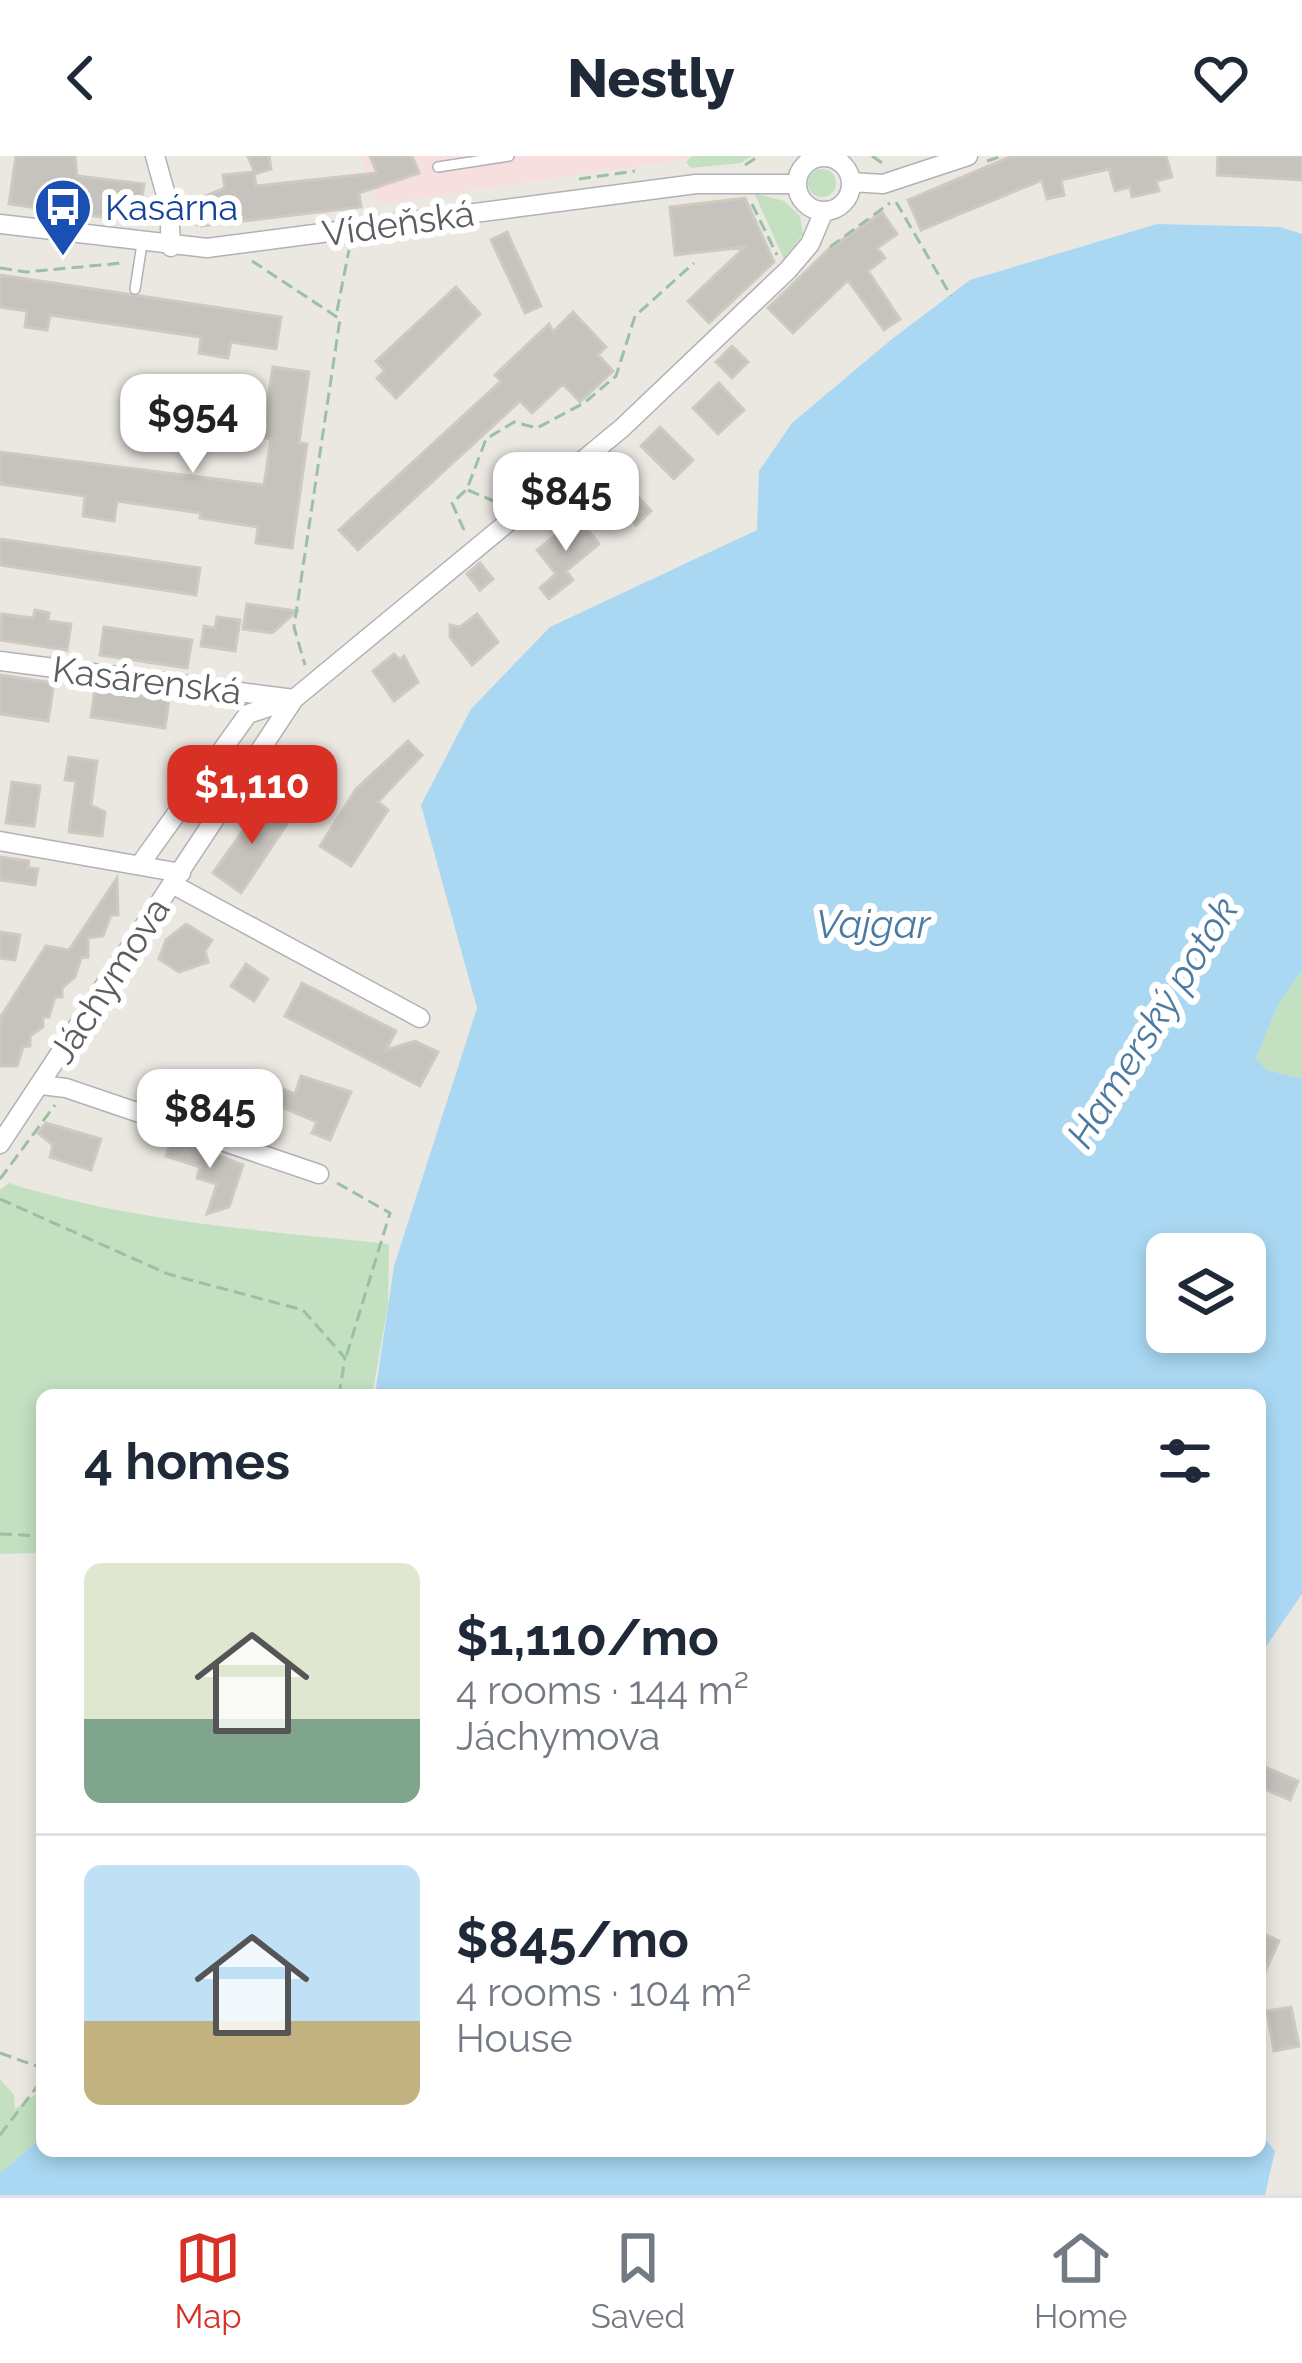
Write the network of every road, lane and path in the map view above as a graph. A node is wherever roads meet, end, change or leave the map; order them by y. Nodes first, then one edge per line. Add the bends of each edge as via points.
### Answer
1 (155, 156) edge
2 (508, 156) edge
3 (818, 156) edge
4 (968, 156) edge
5 (438, 167) dead end
6 (851, 182) junction
7 (796, 184) junction
8 (748, 195) dead end
9 (824, 212) junction
10 (0, 224) edge
11 (350, 246) dead end
12 (171, 247) junction
13 (824, 250) dead end
14 (141, 252) junction
15 (250, 260) dead end
16 (694, 262) dead end
17 (781, 262) dead end
18 (0, 268) edge
19 (135, 289) dead end
20 (951, 296) dead end
21 (337, 313) junction
22 (467, 489) junction
23 (505, 506) dead end
24 (467, 537) dead end
25 (0, 661) edge
26 (304, 664) dead end
27 (294, 699) junction
28 (0, 842) edge
29 (140, 862) junction
30 (177, 878) junction
31 (420, 1018) dead end
32 (41, 1085) junction
33 (66, 1088) junction
34 (6, 1120) edge
35 (0, 1144) edge
36 (319, 1174) joint
37 (0, 1179) edge
38 (0, 1198) edge
39 (346, 1358) junction
40 (340, 1389) edge
41 (0, 1534) edge
42 (36, 1536) edge
43 (0, 2053) edge
44 (36, 2066) edge
45 (36, 2088) edge
46 (0, 2135) edge

1 - 12 street
2 - 5 lane
3 - 6 street via 840,161
3 - 7 street
4 - 6 street via 875,186
6 - 9 street via 841,206
7 - 9 street via 801,200
7 - 12 street, Vídeňská via 696,184 249,244
8 - 17 path
9 - 27 street, Jáchymova via 788,270 622,428
10 - 14 street, Vídeňská
11 - 21 path
12 - 14 street, Vídeňská
13 - 20 path via 895,201
14 - 18 path via 84,269
14 - 19 lane
15 - 21 path
16 - 22 path via 635,316 616,376 537,428 514,422 486,439
21 - 26 path via 293,627
22 - 23 path
22 - 24 path via 452,502
25 - 27 street, Kasárenská
27 - 29 street via 248,715
27 - 30 street, Jáchymova
28 - 29 street
29 - 30 street
30 - 31 street
30 - 32 street, Jáchymova
32 - 33 street
32 - 34 street, Jáchymova
33 - 36 street
33 - 37 path
34 - 35 street, Jáchymova
36 - 39 path via 390,1213
38 - 39 path via 168,1274 304,1310
39 - 40 path
41 - 42 path
43 - 44 path
45 - 46 path

